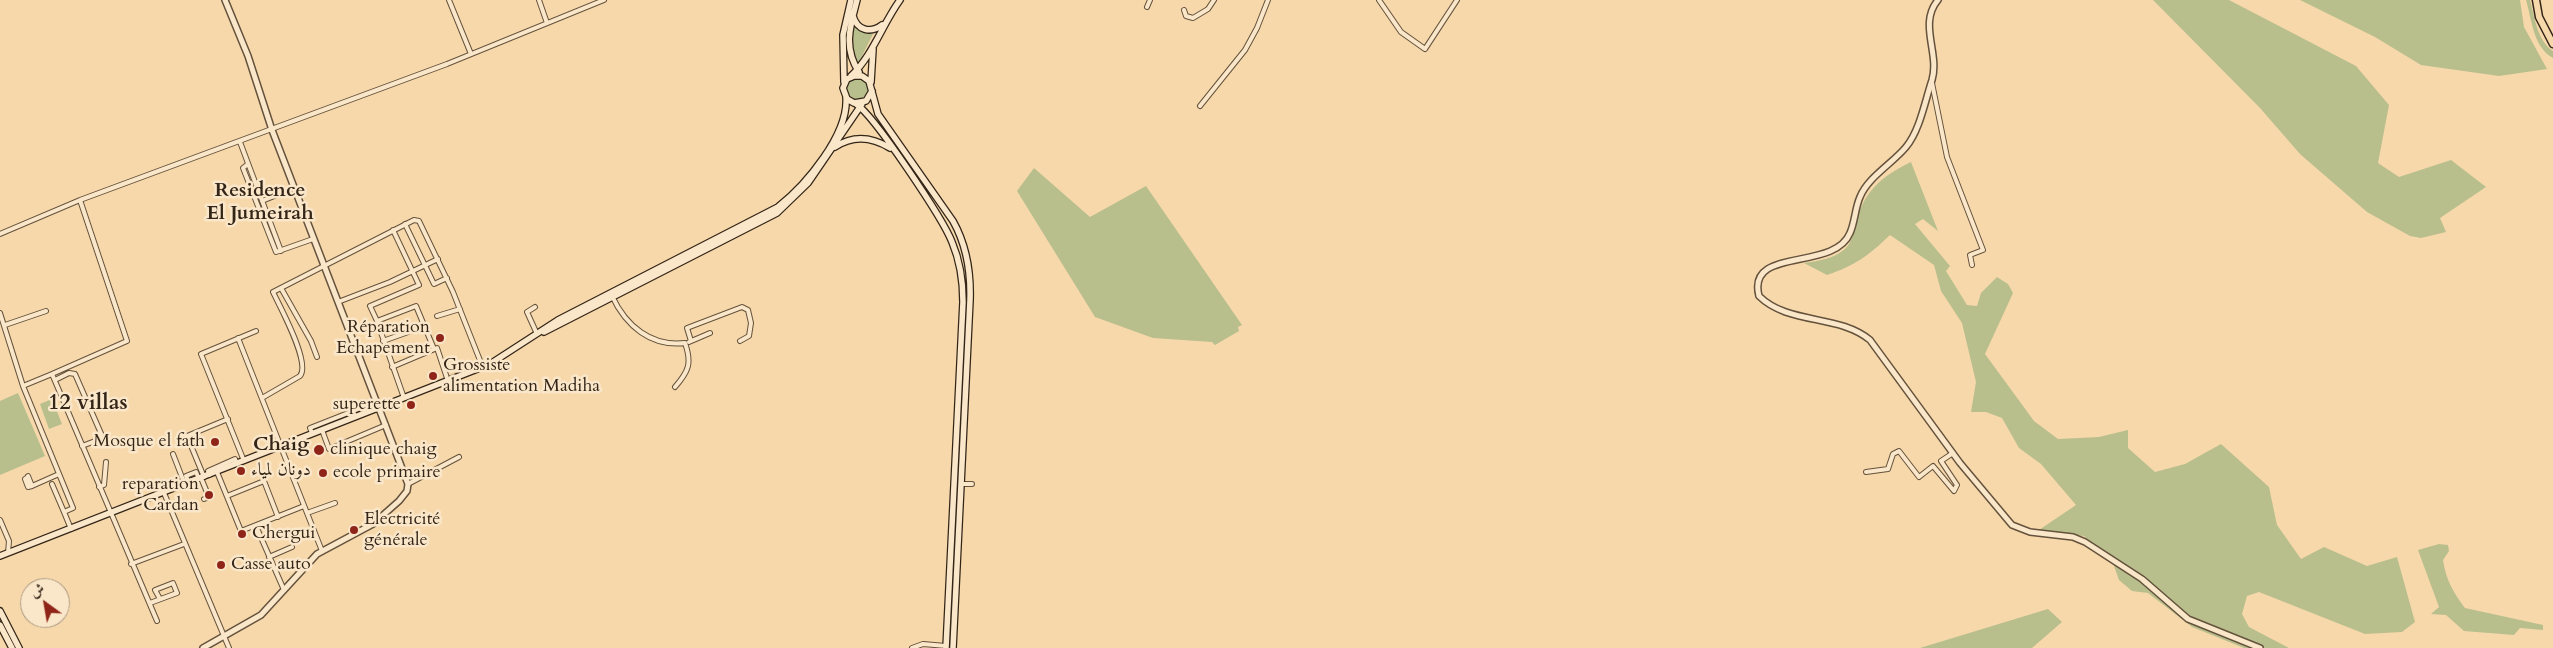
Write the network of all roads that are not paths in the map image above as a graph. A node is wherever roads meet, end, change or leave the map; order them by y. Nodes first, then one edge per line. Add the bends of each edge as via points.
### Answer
1 (225, 0) edge
2 (449, 0) edge
3 (539, 0) edge
4 (604, 0) edge
5 (851, 0) edge
6 (857, 0) edge
7 (900, 0) edge
8 (1150, 0) edge
9 (1214, 0) edge
10 (1268, 0) edge
11 (1379, 0) edge
12 (1458, 0) edge
13 (1938, 0) edge
14 (2536, 0) edge
15 (1146, 7) dead end
16 (1184, 10) dead end
17 (853, 16) junction
18 (547, 23) junction
19 (884, 24) junction
20 (2553, 44) edge
21 (874, 46) junction
22 (471, 54) junction
23 (858, 70) junction
24 (862, 76) junction
25 (850, 77) junction
26 (1931, 81) junction
27 (871, 84) junction
28 (844, 85) junction
29 (872, 91) junction
30 (846, 97) junction
31 (866, 101) junction
32 (854, 103) junction
33 (1200, 106) dead end
34 (860, 107) junction
35 (272, 130) junction
36 (240, 142) junction
37 (834, 148) junction
38 (892, 149) junction
39 (248, 164) junction
40 (294, 188) junction
41 (80, 200) junction
42 (262, 201) junction
43 (406, 224) junction
44 (394, 230) junction
45 (0, 234) edge
46 (313, 238) junction
47 (281, 251) junction
48 (438, 260) junction
49 (1972, 265) dead end
50 (324, 266) junction
51 (426, 266) junction
52 (414, 272) junction
53 (447, 278) junction
54 (281, 288) junction
55 (611, 296) junction
56 (338, 302) junction
57 (535, 307) dead end
58 (460, 309) junction
59 (46, 311) dead end
60 (0, 313) edge
61 (437, 316) dead end
62 (377, 321) junction
63 (5, 325) junction
64 (425, 326) junction
65 (256, 331) dead end
66 (710, 333) dead end
67 (537, 334) junction
68 (238, 338) junction
69 (383, 341) junction
70 (691, 341) junction
71 (740, 341) dead end
72 (685, 343) junction
73 (434, 349) junction
74 (317, 357) dead end
75 (392, 367) junction
76 (483, 368) junction
77 (52, 374) junction
78 (55, 380) junction
79 (448, 381) junction
80 (23, 386) junction
81 (676, 386) dead end
82 (262, 398) junction
83 (404, 399) junction
84 (376, 402) junction
85 (379, 408) junction
86 (228, 419) junction
87 (386, 425) junction
88 (322, 430) junction
89 (312, 433) junction
90 (82, 446) junction
91 (282, 446) junction
92 (1952, 453) junction
93 (173, 454) dead end
94 (459, 457) dead end
95 (244, 461) junction
96 (106, 462) dead end
97 (237, 464) junction
98 (217, 472) junction
99 (1866, 472) dead end
100 (59, 474) junction
101 (28, 476) dead end
102 (203, 477) junction
103 (52, 484) dead end
104 (187, 484) junction
105 (408, 484) junction
106 (962, 484) junction
107 (972, 484) dead end
108 (99, 487) junction
109 (164, 493) junction
110 (227, 496) junction
111 (204, 499) dead end
112 (335, 502) dead end
113 (304, 506) junction
114 (64, 512) junction
115 (307, 513) junction
116 (110, 514) junction
117 (278, 517) junction
118 (0, 520) edge
119 (256, 526) junction
120 (71, 529) junction
121 (184, 544) junction
122 (292, 547) dead end
123 (322, 551) junction
124 (8, 553) junction
125 (0, 556) edge
126 (269, 557) junction
127 (131, 564) junction
128 (284, 590) junction
129 (160, 599) junction
130 (150, 603) junction
131 (0, 611) edge
132 (157, 621) dead end
133 (0, 625) edge
134 (223, 637) junction
135 (946, 647) edge
136 (12, 648) edge
137 (19, 648) edge
138 (203, 648) edge
139 (229, 648) edge
140 (912, 648) edge
141 (954, 648) edge
142 (2260, 648) edge

1 - 35 street via 248,56
2 - 22 street
3 - 18 street
4 - 18 street
5 - 28 main road via 843,35
6 - 17 main road
7 - 19 main road
8 - 15 street
9 - 16 street via 1208,9 1193,18 1186,16
10 - 33 street via 1245,50
11 - 12 street via 1400,32 1425,49
13 - 26 street via 1929,14 1934,64
14 - 20 main road via 2539,17
17 - 19 main road via 856,24 868,30
17 - 23 main road via 848,44
18 - 22 street
19 - 21 main road
21 - 23 main road
21 - 27 main road
22 - 35 street
23 - 24 main road
23 - 25 main road
24 - 25 main road
24 - 27 main road
25 - 28 main road
26 - 49 street via 1947,157 1983,250 1970,255
26 - 92 street via 1911,140 1860,196 1846,241 1828,253 1769,267 1758,280 1757,289 1759,296 1774,307 1842,325 1863,334
27 - 29 main road
28 - 30 main road
29 - 31 main road
29 - 106 main road via 878,114 953,221 968,259 970,300
30 - 32 main road
30 - 55 main road via 843,122 834,140 805,180 783,203
31 - 32 main road
31 - 34 main road
32 - 34 main road
34 - 37 main road
34 - 38 main road
35 - 36 street
35 - 40 street
36 - 39 street
36 - 41 street
37 - 38 main road via 862,138
37 - 55 main road via 808,183 776,213
38 - 135 main road via 948,232 960,265 963,286
39 - 42 street
39 - 47 street via 243,168 276,252
40 - 42 street
40 - 46 street
41 - 45 street
41 - 77 street via 127,341
42 - 47 street
43 - 44 street
43 - 48 street via 414,220 420,222
43 - 51 street
44 - 50 street
44 - 52 street
46 - 47 street
46 - 50 street
48 - 51 street
48 - 53 street
50 - 54 street
50 - 56 street
51 - 52 street
51 - 53 street via 434,284
52 - 56 street
52 - 62 street via 419,285 370,306
53 - 58 street
54 - 74 street via 312,341
54 - 82 street via 273,292 296,341 303,372
55 - 67 main road via 558,320
55 - 72 street via 621,315 638,332 664,343
56 - 84 street
57 - 67 street via 528,312
58 - 61 street
58 - 76 street
59 - 63 street
60 - 63 street
62 - 64 street via 416,306
62 - 69 street
63 - 80 street
64 - 69 street
64 - 73 street
65 - 68 street
66 - 70 street
67 - 76 main road
68 - 82 street
68 - 86 street via 201,354
69 - 75 street
70 - 71 street via 687,328 742,307 748,310 751,328 748,336
70 - 72 street
72 - 81 street via 690,360
73 - 75 street
73 - 79 street via 437,348
75 - 83 street
76 - 79 main road
77 - 78 street
77 - 80 street
78 - 90 street
78 - 90 street via 69,373 75,374 102,438
79 - 83 main road
80 - 100 street
82 - 91 street
83 - 85 main road
84 - 85 street
84 - 89 street via 310,428
85 - 87 street
85 - 88 main road
86 - 95 street
86 - 102 street via 187,436
87 - 88 street via 330,449
87 - 105 street
88 - 89 main road
89 - 91 main road
90 - 108 street
91 - 95 main road
91 - 113 street
92 - 99 street via 1941,461 1957,485 1954,491 1933,466 1920,477 1900,451 1893,454 1888,469
92 - 142 street via 2012,525 2030,532 2073,537 2085,542 2142,579 2188,619
93 - 104 street
94 - 105 street
95 - 97 main road
96 - 108 street via 104,484
97 - 98 main road
97 - 102 street via 235,459 208,471
98 - 102 main road
98 - 110 street
100 - 101 street via 31,484
100 - 114 street via 73,508
102 - 104 main road
102 - 111 street via 209,497
103 - 114 street
104 - 109 main road
105 - 123 street via 399,501 374,524
106 - 107 street
106 - 141 main road
108 - 116 street
109 - 116 main road
109 - 121 street
110 - 117 street via 264,481
110 - 119 street via 241,531
112 - 115 street
113 - 115 street
113 - 117 street
114 - 120 street
115 - 123 street
116 - 120 main road
116 - 127 street
117 - 119 street
118 - 124 street via 8,541
119 - 126 street
120 - 124 main road
121 - 127 street
121 - 134 street
122 - 126 street
123 - 128 street
124 - 125 main road
126 - 128 street
127 - 130 street
128 - 134 street via 261,615
129 - 129 street via 177,593 173,583 155,590
129 - 130 street
130 - 132 street
131 - 137 main road
133 - 136 main road
134 - 138 street
134 - 139 street
135 - 140 street via 923,644

